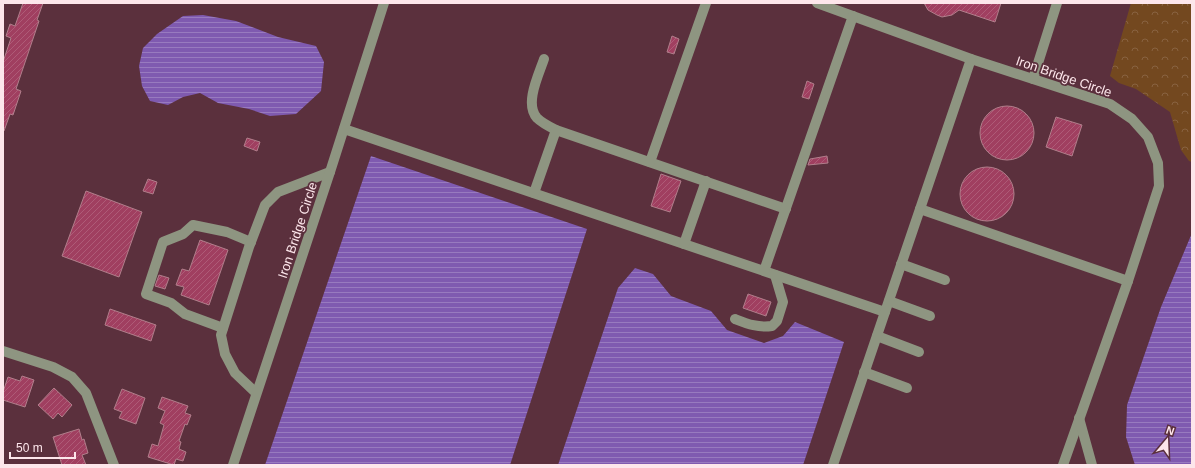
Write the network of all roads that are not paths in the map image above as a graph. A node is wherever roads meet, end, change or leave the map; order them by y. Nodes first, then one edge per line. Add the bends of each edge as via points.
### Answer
1 (384, 3) edge
2 (706, 3) edge
3 (819, 3) edge
4 (1057, 3) edge
5 (853, 16) junction
6 (544, 59) dead end
7 (971, 59) junction
8 (1033, 79) junction
9 (344, 129) junction
10 (556, 130) junction
11 (650, 162) junction
12 (330, 172) junction
13 (706, 181) junction
14 (534, 193) junction
15 (920, 208) junction
16 (786, 209) junction
17 (251, 242) junction
18 (684, 244) junction
19 (901, 264) junction
20 (764, 271) junction
21 (775, 275) junction
22 (945, 280) dead end
23 (1128, 280) junction
24 (889, 301) junction
25 (885, 312) junction
26 (930, 316) dead end
27 (735, 320) dead end
28 (223, 328) junction
29 (876, 336) junction
30 (3, 351) edge
31 (919, 352) dead end
32 (864, 372) junction
33 (907, 388) dead end
34 (256, 393) junction
35 (1079, 418) junction
36 (114, 465) edge
37 (233, 465) edge
38 (833, 465) edge
39 (1063, 465) edge
40 (1092, 465) edge

1 - 9 street, Iron Bridge Circle
2 - 11 street
3 - 5 street, Iron Bridge Circle
4 - 8 street
5 - 7 street, Iron Bridge Circle
5 - 16 street
6 - 10 street via 532,95 533,110 537,118
7 - 8 street, Iron Bridge Circle
7 - 15 street
8 - 23 street, Iron Bridge Circle via 1110,104 1132,119 1148,137 1158,164 1159,186
9 - 12 street, Iron Bridge Circle
9 - 14 street
10 - 11 street
10 - 14 street
11 - 13 street
12 - 17 street via 278,192 265,205
12 - 34 street, Iron Bridge Circle
13 - 16 street
13 - 18 street
14 - 18 street
15 - 19 street
15 - 23 street
16 - 20 street
17 - 28 street
17 - 28 street via 227,232 193,226 183,234 163,242 146,294 171,303 185,314
18 - 20 street
19 - 22 street
19 - 24 street
20 - 21 street
21 - 25 street
21 - 27 street via 783,302 777,321 772,326 764,327
23 - 35 street, Iron Bridge Circle
24 - 25 street
24 - 26 street
25 - 29 street
28 - 34 street via 221,335 225,354 235,373
29 - 31 street
29 - 32 street
30 - 36 street via 53,367 72,377 86,393
32 - 33 street
32 - 38 street
34 - 37 street, Iron Bridge Circle
35 - 39 street, Iron Bridge Circle
35 - 40 street

